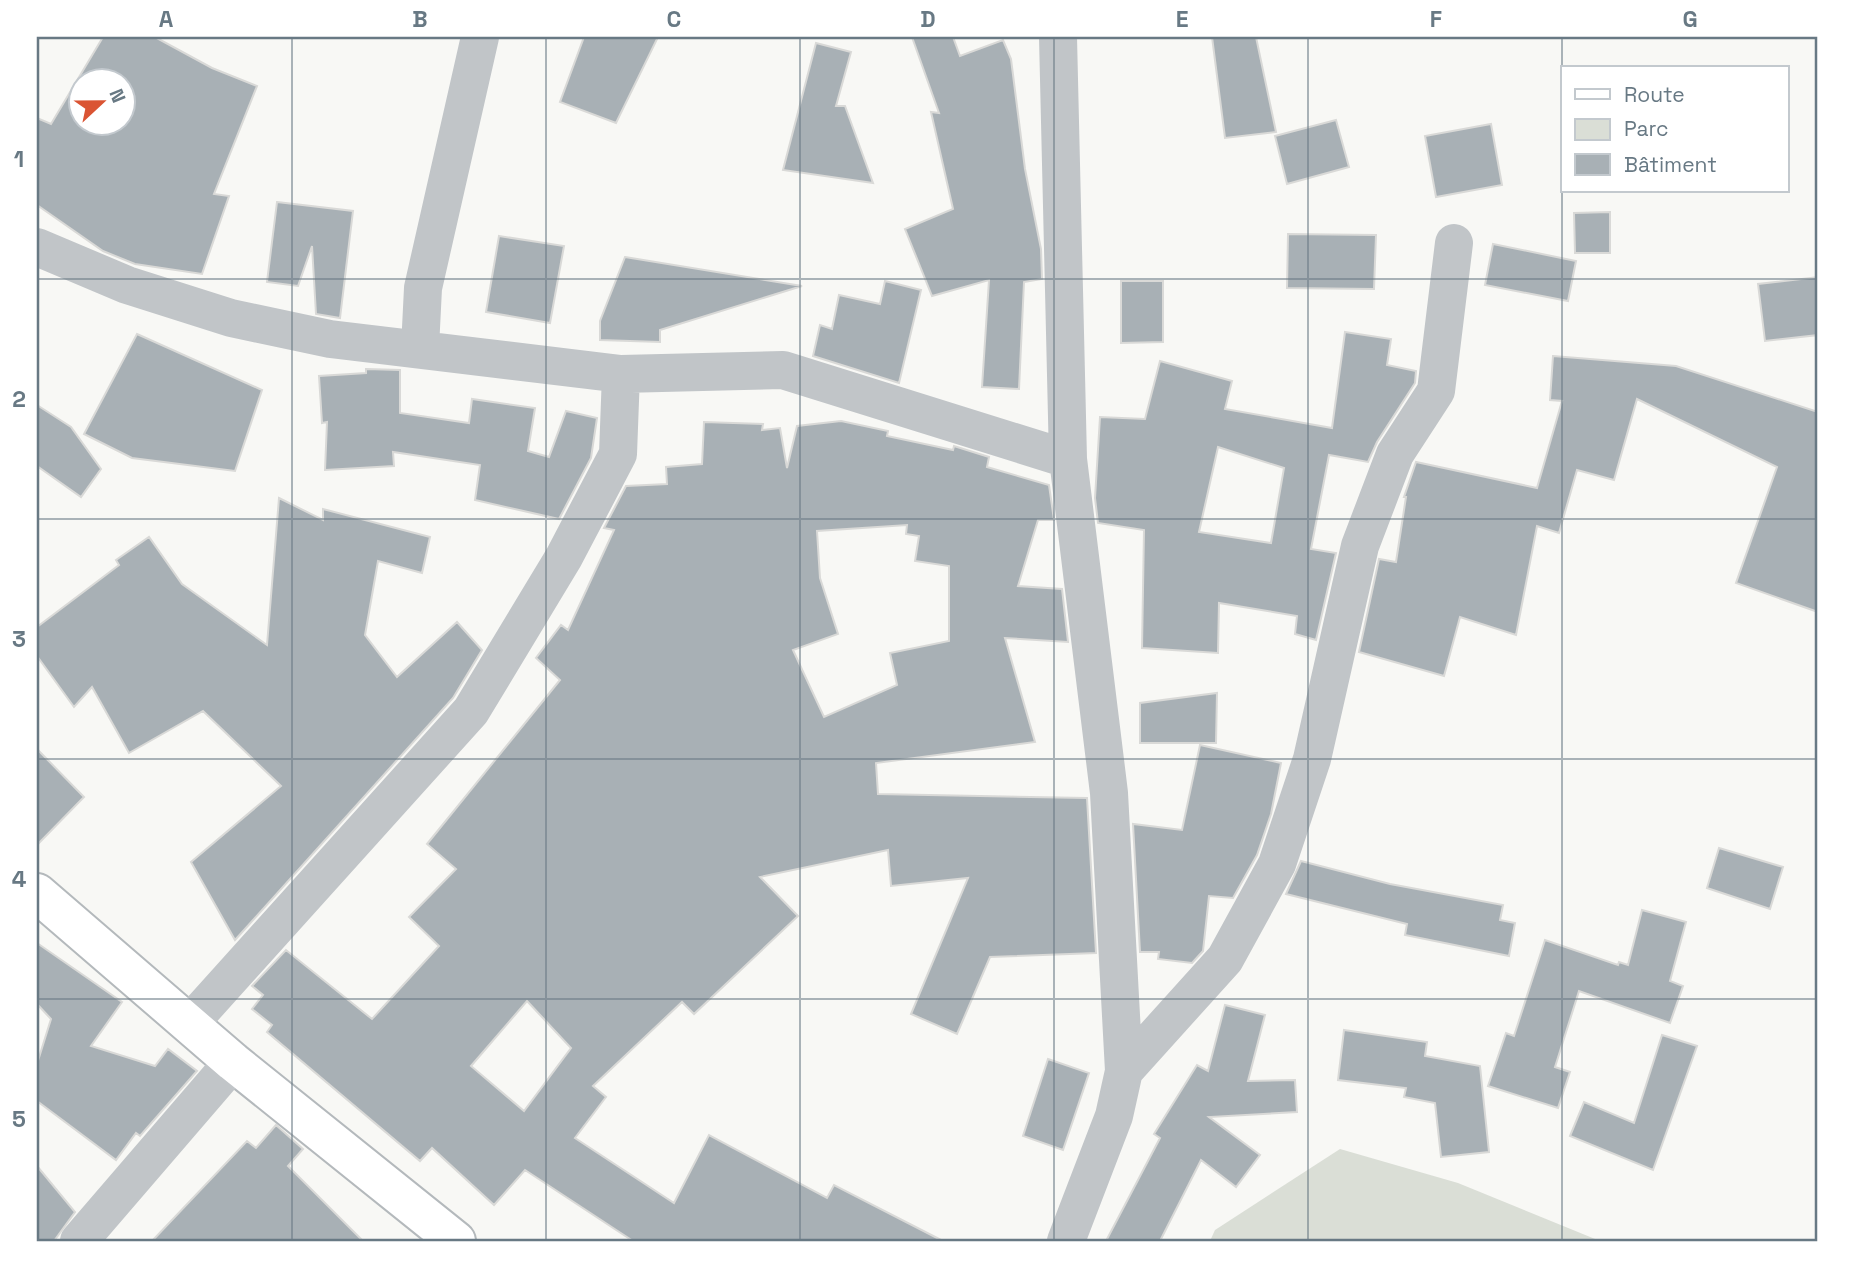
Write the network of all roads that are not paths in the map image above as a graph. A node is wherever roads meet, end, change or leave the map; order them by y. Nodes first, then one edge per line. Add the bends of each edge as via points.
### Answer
1 (480, 37) edge
2 (1058, 37) edge
3 (1454, 243) dead end
4 (37, 247) edge
5 (420, 348) junction
6 (621, 374) junction
7 (1069, 459) junction
8 (37, 893) edge
9 (190, 1023) junction
10 (233, 1062) junction
11 (1124, 1071) junction
12 (79, 1241) edge
13 (456, 1241) edge
14 (1066, 1241) edge

1 - 5 street via 423,288
2 - 7 street
3 - 11 street via 1436,391 1395,454 1360,546 1312,759 1277,864 1225,959
4 - 5 street via 127,285 231,318 330,339
5 - 6 street
6 - 7 street via 783,370
6 - 9 street via 618,454 564,557 471,711
7 - 11 street via 1109,793
8 - 9 main road
9 - 10 main road
10 - 12 street
10 - 13 main road
11 - 14 street via 1114,1116

